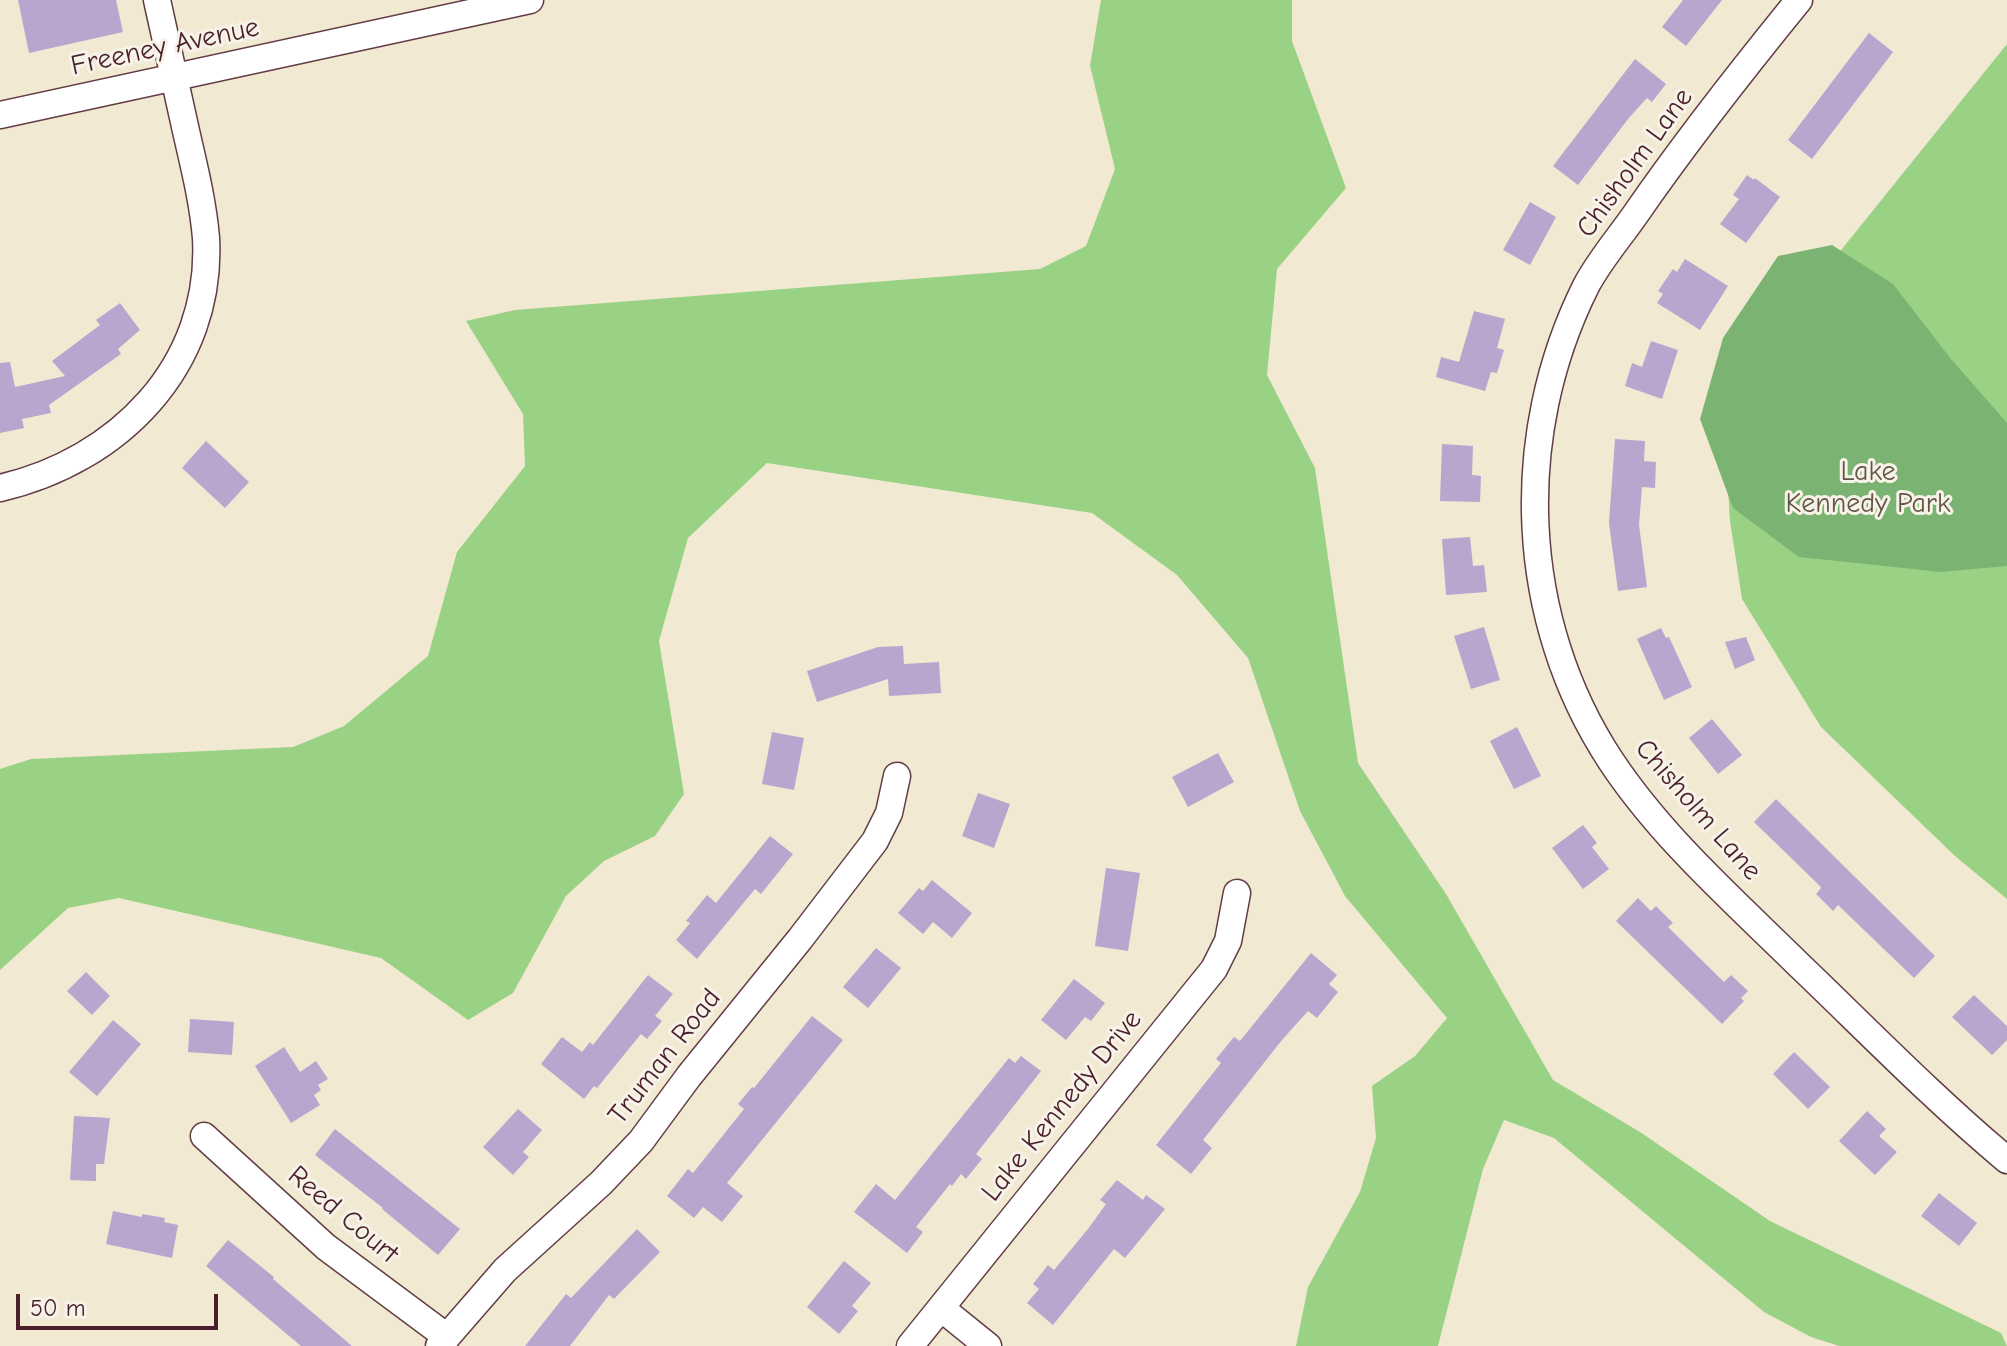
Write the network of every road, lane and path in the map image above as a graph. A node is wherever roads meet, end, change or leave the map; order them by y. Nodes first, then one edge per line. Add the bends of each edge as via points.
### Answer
1 (157, 0) edge
2 (530, 0) edge
3 (1799, 0) edge
4 (174, 78) junction
5 (0, 115) edge
6 (0, 488) edge
7 (897, 776) dead end
8 (1237, 893) dead end
9 (204, 1136) dead end
10 (2007, 1160) edge
11 (941, 1308) junction
12 (443, 1341) edge
13 (910, 1346) edge
14 (988, 1346) edge

1 - 4 street
2 - 4 street, Freeney Avenue
3 - 10 street, Chisholm Lane via 1587,283 1542,415 1534,504 1538,571 1546,612 1582,710 1646,808 1900,1065
4 - 5 street, Freeney Avenue
4 - 6 street via 206,241 205,273 191,332 162,386 119,433 61,469
7 - 12 street, Truman Road via 889,813 875,841 641,1141 505,1270
8 - 11 street, Lake Kennedy Drive via 1228,941 1214,969
9 - 12 street, Reed Court via 326,1247
11 - 13 street, Lake Kennedy Drive
11 - 14 street

